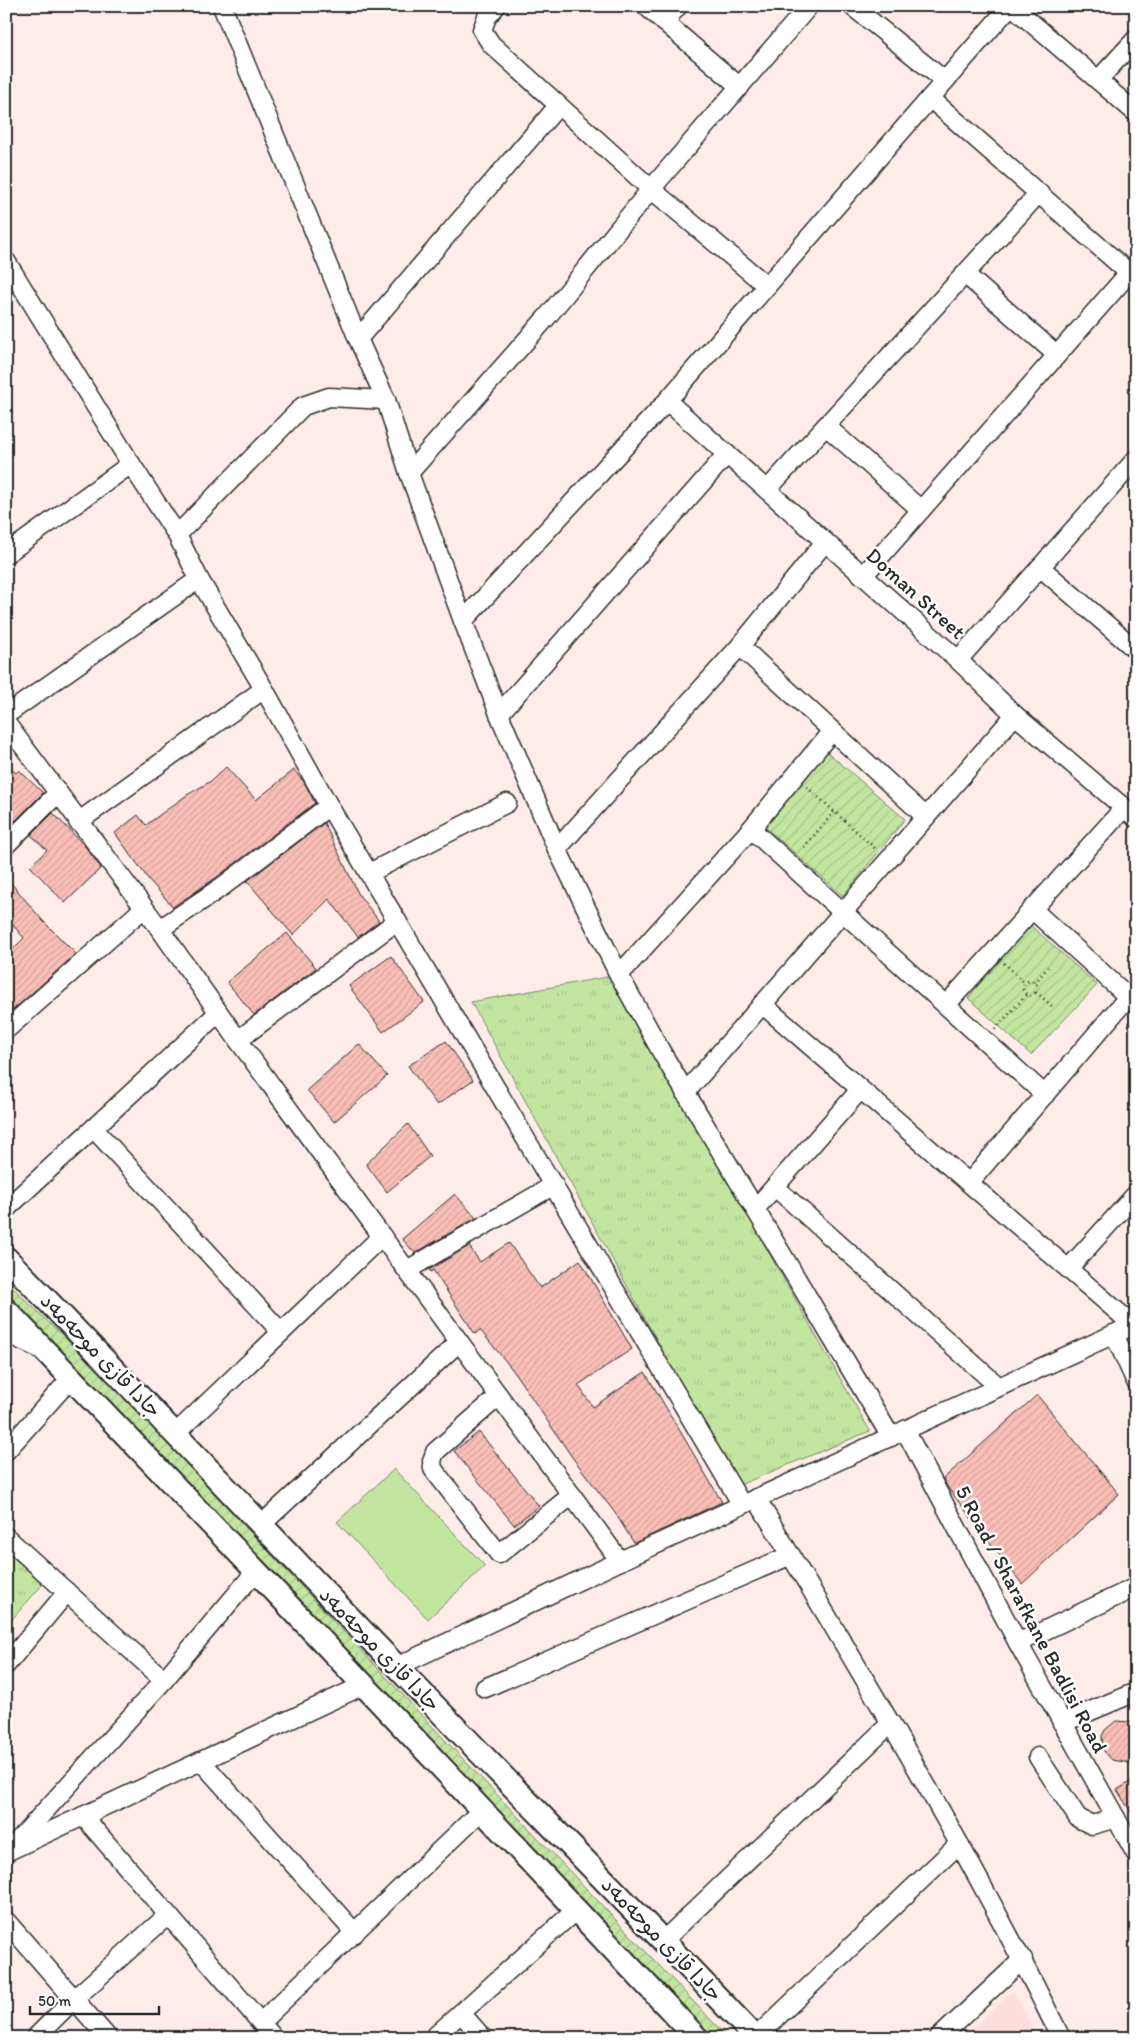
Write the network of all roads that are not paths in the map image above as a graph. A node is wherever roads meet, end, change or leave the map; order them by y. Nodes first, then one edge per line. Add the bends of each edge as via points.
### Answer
1 (222, 6) edge
2 (496, 6) edge
3 (646, 6) edge
4 (678, 6) edge
5 (809, 6) edge
6 (852, 6) edge
7 (1011, 6) edge
8 (664, 22) junction
9 (1136, 40) edge
10 (1098, 80) junction
11 (945, 81) junction
12 (740, 87) junction
13 (930, 98) junction
14 (558, 106) junction
15 (1136, 113) edge
16 (651, 189) junction
17 (1038, 193) junction
18 (6, 261) edge
19 (965, 274) junction
20 (1132, 276) edge
21 (767, 286) junction
22 (358, 339) junction
23 (1057, 355) junction
24 (386, 400) junction
25 (667, 401) junction
26 (826, 426) junction
27 (727, 454) junction
28 (1136, 459) edge
29 (131, 464) junction
30 (409, 473) junction
31 (768, 490) junction
32 (921, 510) junction
33 (177, 535) junction
34 (825, 542) junction
35 (6, 554) edge
36 (1040, 567) junction
37 (864, 576) junction
38 (199, 579) junction
39 (463, 622) junction
40 (740, 646) junction
41 (1136, 650) edge
42 (958, 660) junction
43 (264, 690) junction
44 (499, 714) junction
45 (6, 715) edge
46 (1015, 716) junction
47 (6, 723) edge
48 (832, 731) junction
49 (57, 794) junction
50 (507, 803) dead end
51 (328, 806) junction
52 (1130, 813) edge
53 (926, 817) junction
54 (78, 822) junction
55 (751, 829) junction
56 (6, 845) edge
57 (557, 849) junction
58 (369, 873) junction
59 (144, 908) junction
60 (1032, 909) junction
61 (842, 913) junction
62 (397, 921) junction
63 (160, 929) junction
64 (619, 975) junction
65 (1132, 1001) edge
66 (762, 1004) junction
67 (946, 1005) junction
68 (218, 1012) junction
69 (6, 1030) edge
70 (238, 1040) junction
71 (860, 1090) junction
72 (685, 1093) junction
73 (1045, 1095) junction
74 (94, 1129) junction
75 (970, 1183) junction
76 (554, 1185) junction
77 (775, 1187) junction
78 (1136, 1194) edge
79 (6, 1209) edge
80 (755, 1209) junction
81 (382, 1236) junction
82 (8, 1260) edge
83 (1069, 1268) junction
84 (407, 1270) junction
85 (6, 1310) edge
86 (1134, 1325) edge
87 (281, 1332) junction
88 (1114, 1334) junction
89 (6, 1336) edge
90 (459, 1342) junction
91 (47, 1352) junction
92 (72, 1377) junction
93 (1136, 1382) edge
94 (999, 1387) junction
95 (499, 1396) junction
96 (176, 1433) junction
97 (898, 1434) junction
98 (6, 1451) edge
99 (572, 1495) junction
100 (749, 1501) junction
101 (262, 1524) junction
102 (6, 1537) edge
103 (791, 1555) junction
104 (620, 1561) junction
105 (256, 1571) junction
106 (1136, 1587) edge
107 (68, 1592) junction
108 (1018, 1643) junction
109 (6, 1665) edge
110 (396, 1666) junction
111 (164, 1680) junction
112 (364, 1685) junction
113 (485, 1688) dead end
114 (1136, 1692) edge
115 (891, 1723) junction
116 (1062, 1723) junction
117 (1038, 1757) dead end
118 (201, 1761) junction
119 (483, 1810) junction
120 (83, 1816) junction
121 (1116, 1818) junction
122 (959, 1844) junction
123 (8, 1851) edge
124 (1136, 1854) edge
125 (577, 1909) junction
126 (168, 1915) junction
127 (6, 1921) edge
128 (355, 1933) junction
129 (664, 1940) junction
130 (1023, 1959) junction
131 (74, 1999) junction
132 (461, 2013) junction
133 (261, 2022) junction
134 (756, 2037) edge
135 (35, 2038) edge
136 (108, 2038) edge
137 (274, 2038) edge
138 (433, 2038) edge
139 (482, 2038) edge
140 (698, 2038) edge
141 (939, 2038) edge
142 (1061, 2038) edge

1 - 22 street, 5 Road / Sharafkane Badlisi Road
2 - 14 street via 482,30 491,44
3 - 8 street
4 - 8 street
5 - 12 street
6 - 11 street
7 - 10 street
7 - 11 street
8 - 12 street
9 - 10 street
10 - 15 street
11 - 13 street
12 - 16 street
13 - 17 street
13 - 21 street
14 - 16 street
14 - 22 street
16 - 21 street
16 - 30 street via 547,317
17 - 19 street
17 - 20 street
18 - 29 street
19 - 23 street
19 - 26 street
20 - 23 street
21 - 25 street
22 - 24 street, 5 Road / Sharafkane Badlisi Road
23 - 32 street
24 - 30 street, 5 Road / Sharafkane Badlisi Road
24 - 33 street via 329,397 303,406
25 - 27 street, Doman Street
25 - 39 street
26 - 31 street
26 - 32 street
27 - 31 street, Doman Street
27 - 44 street
28 - 36 street
29 - 33 street
29 - 35 street
30 - 39 street, 5 Road / Sharafkane Badlisi Road
31 - 34 street, Doman Street
32 - 37 street
33 - 38 street
34 - 37 street, Doman Street
34 - 40 street
36 - 41 street
36 - 42 street
37 - 42 street, Doman Street
38 - 43 street
38 - 45 street
39 - 44 street, 5 Road / Sharafkane Badlisi Road
40 - 48 street
40 - 57 street
42 - 46 street, Doman Street
43 - 51 street
43 - 54 street
44 - 57 street, 5 Road / Sharafkane Badlisi Road
46 - 52 street, Doman Street
46 - 53 street
47 - 49 street
48 - 53 street
48 - 55 street
49 - 54 street
49 - 56 street
50 - 58 street
51 - 58 street
51 - 63 street via 223,886
52 - 60 street
53 - 61 street
54 - 59 street
55 - 61 street
55 - 64 street
57 - 64 street, 5 Road / Sharafkane Badlisi Road
58 - 62 street
59 - 63 street
59 - 69 street
60 - 65 street
60 - 67 street
61 - 66 street
61 - 67 street
62 - 70 street
62 - 76 street
63 - 68 street
64 - 72 street, 5 Road / Sharafkane Badlisi Road
65 - 73 street
66 - 71 street
66 - 72 street
67 - 73 street
68 - 70 street
68 - 74 street
70 - 81 street
71 - 75 street
71 - 77 street
72 - 80 street, 5 Road / Sharafkane Badlisi Road
73 - 75 street
74 - 79 street
74 - 87 street
75 - 83 street
76 - 84 street
76 - 100 street
77 - 80 street
77 - 94 street
78 - 83 street
80 - 97 street, 5 Road / Sharafkane Badlisi Road
81 - 84 street
81 - 87 street
82 - 96 main road, جادا قازی موحەمەد
83 - 86 street
84 - 90 street
85 - 91 main road, جادا قازی موحەمەد
86 - 88 street
87 - 96 street
88 - 93 street
88 - 94 street
89 - 91 street
90 - 95 street
90 - 101 street
91 - 92 main road, جادا قازی موحەمەد
92 - 98 street
92 - 105 main road, جادا قازی موحەمەد
94 - 97 street
95 - 99 street
95 - 99 street via 435,1452 433,1469 500,1554
96 - 101 main road, جادا قازی موحەمەد
97 - 100 street
97 - 108 street, 5 Road / Sharafkane Badlisi Road
99 - 104 street
100 - 103 street
100 - 104 street
101 - 110 main road, جادا قازی موحەمەد
102 - 107 street
103 - 113 street
103 - 115 street
104 - 110 street
105 - 111 street
105 - 112 main road, جادا قازی موحەمەد
106 - 108 street
107 - 109 street
107 - 111 street
108 - 116 street, 5 Road / Sharafkane Badlisi Road
110 - 129 main road, جادا قازی موحەمەد
111 - 123 street
112 - 118 street
112 - 119 main road, جادا قازی موحەمەد
114 - 116 street
115 - 122 street
115 - 129 street
116 - 121 street, 5 Road / Sharafkane Badlisi Road
117 - 121 street via 1078,1818 1092,1825
118 - 120 street
118 - 128 street
119 - 125 main road, جادا قازی موحەمەد
119 - 128 street
120 - 123 street
120 - 126 street
121 - 124 street, 5 Road / Sharafkane Badlisi Road
122 - 130 street
122 - 134 street
125 - 132 street
125 - 140 main road, جادا قازی موحەمەد
126 - 131 street
126 - 133 street
127 - 131 street
128 - 133 street
129 - 134 main road, جادا قازی موحەمەد
130 - 141 street
130 - 142 street
131 - 135 street
131 - 136 street
132 - 138 street
132 - 139 street
133 - 137 street

